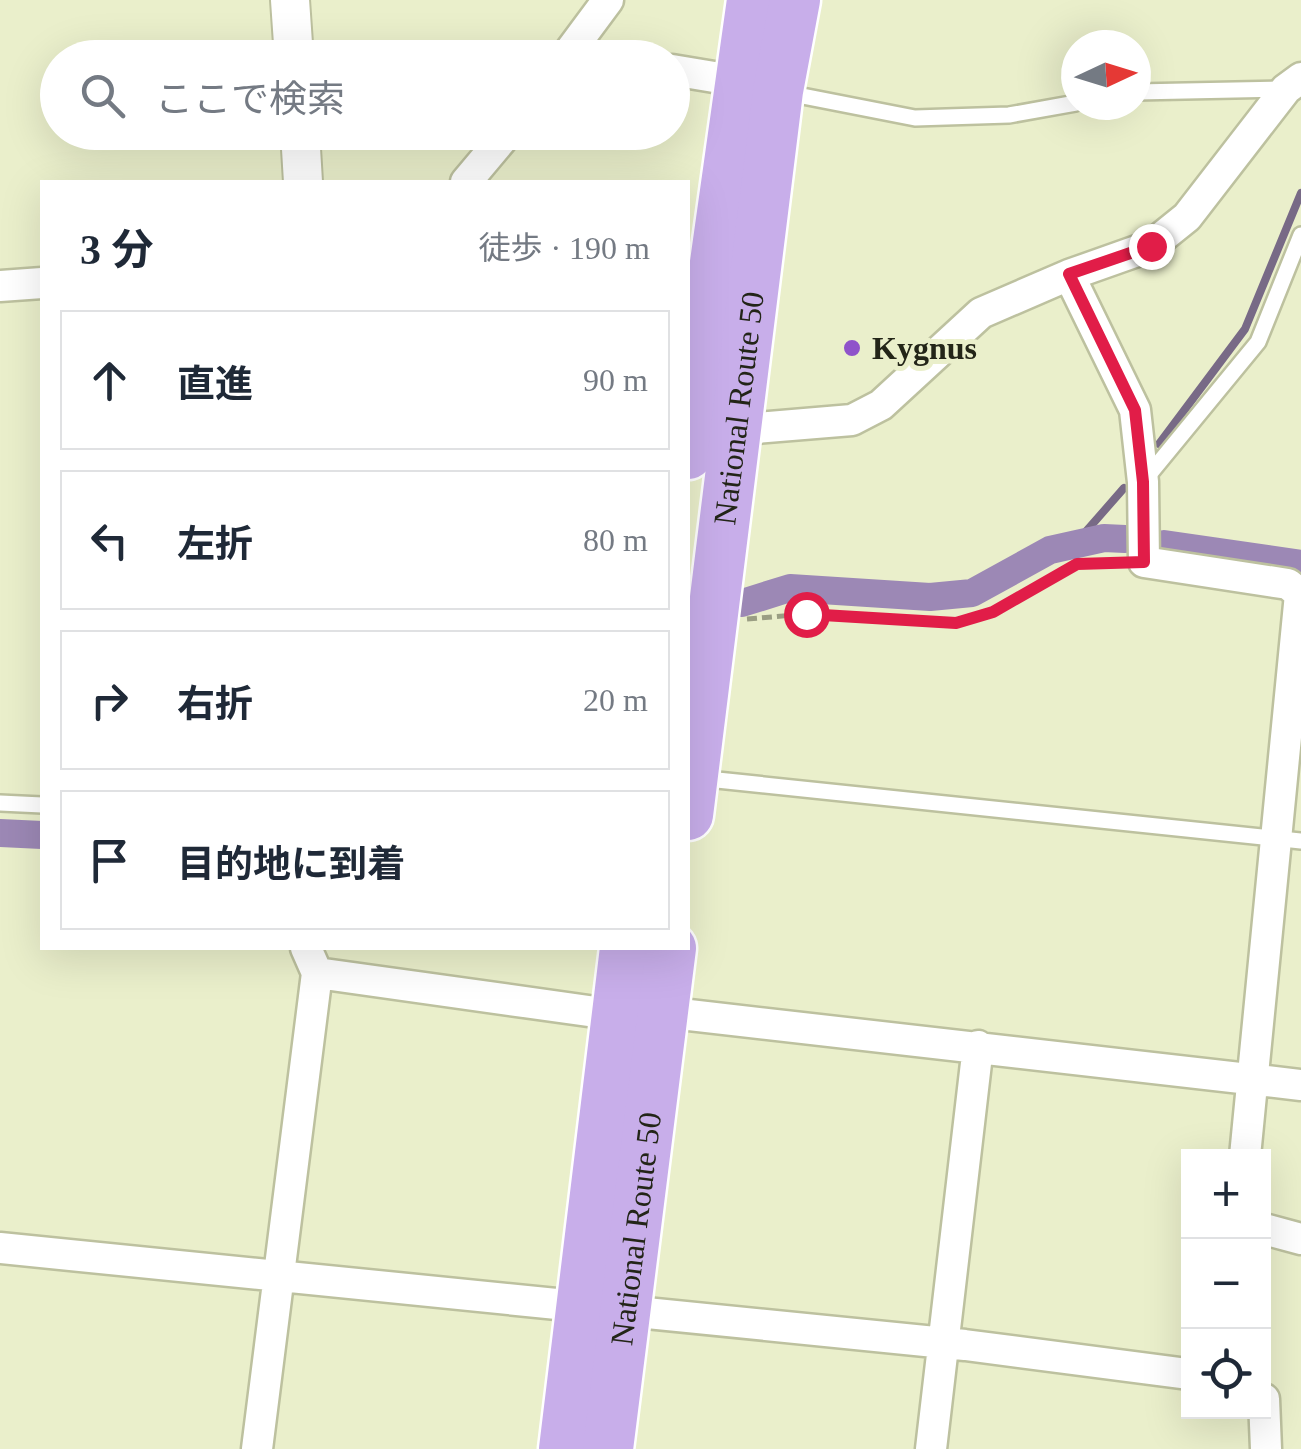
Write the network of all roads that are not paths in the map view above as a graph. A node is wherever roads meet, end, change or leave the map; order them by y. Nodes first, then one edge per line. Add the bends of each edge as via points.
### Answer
1 (290, 0) edge
2 (608, 0) edge
3 (752, 0) edge
4 (795, 0) edge
5 (293, 40) edge
6 (578, 40) edge
7 (690, 73) edge
8 (1294, 84) edge
9 (758, 86) junction
10 (1151, 91) edge
11 (1061, 106) edge
12 (301, 150) edge
13 (493, 150) edge
14 (303, 180) edge
15 (468, 180) edge
16 (1301, 235) edge
17 (1069, 274) junction
18 (40, 284) edge
19 (0, 286) edge
20 (700, 436) edge
21 (1143, 482) junction
22 (690, 796) edge
23 (0, 802) edge
24 (40, 805) edge
25 (1289, 840) edge
26 (625, 950) edge
27 (670, 950) edge
28 (312, 960) edge
29 (640, 1013) junction
30 (978, 1046) junction
31 (1250, 1080) junction
32 (1301, 1085) edge
33 (1245, 1149) edge
34 (1271, 1231) edge
35 (1301, 1239) edge
36 (0, 1248) edge
37 (277, 1272) junction
38 (604, 1307) junction
39 (944, 1344) junction
40 (1181, 1373) edge
41 (1265, 1419) edge
42 (256, 1449) edge
43 (564, 1449) edge
44 (608, 1449) edge
45 (931, 1449) edge
46 (1266, 1449) edge

1 - 5 street
2 - 6 street
3 - 9 highway, National Route 50
4 - 9 highway, National Route 50
7 - 9 street
8 - 10 lane
8 - 17 street via 1187,217 1151,246
9 - 11 lane via 915,118
9 - 20 highway, National Route 50
12 - 14 street
13 - 15 street
16 - 21 lane via 1258,342
17 - 20 street via 981,313 881,405 852,420
17 - 21 street via 1135,410
18 - 19 street
20 - 22 highway, National Route 50 via 711,626
21 - 25 street via 1144,562 1288,584 1300,594
22 - 25 lane
23 - 24 lane
25 - 31 street
26 - 29 highway, National Route 50
27 - 29 highway, National Route 50
28 - 29 street
28 - 37 street
29 - 30 street
29 - 38 highway, National Route 50
30 - 31 street
30 - 39 street
31 - 32 street
31 - 33 street
34 - 35 street
36 - 37 street
37 - 38 street
37 - 42 street
38 - 39 street
38 - 43 highway, National Route 50
38 - 44 highway, National Route 50
39 - 40 street
39 - 45 street
41 - 46 street

